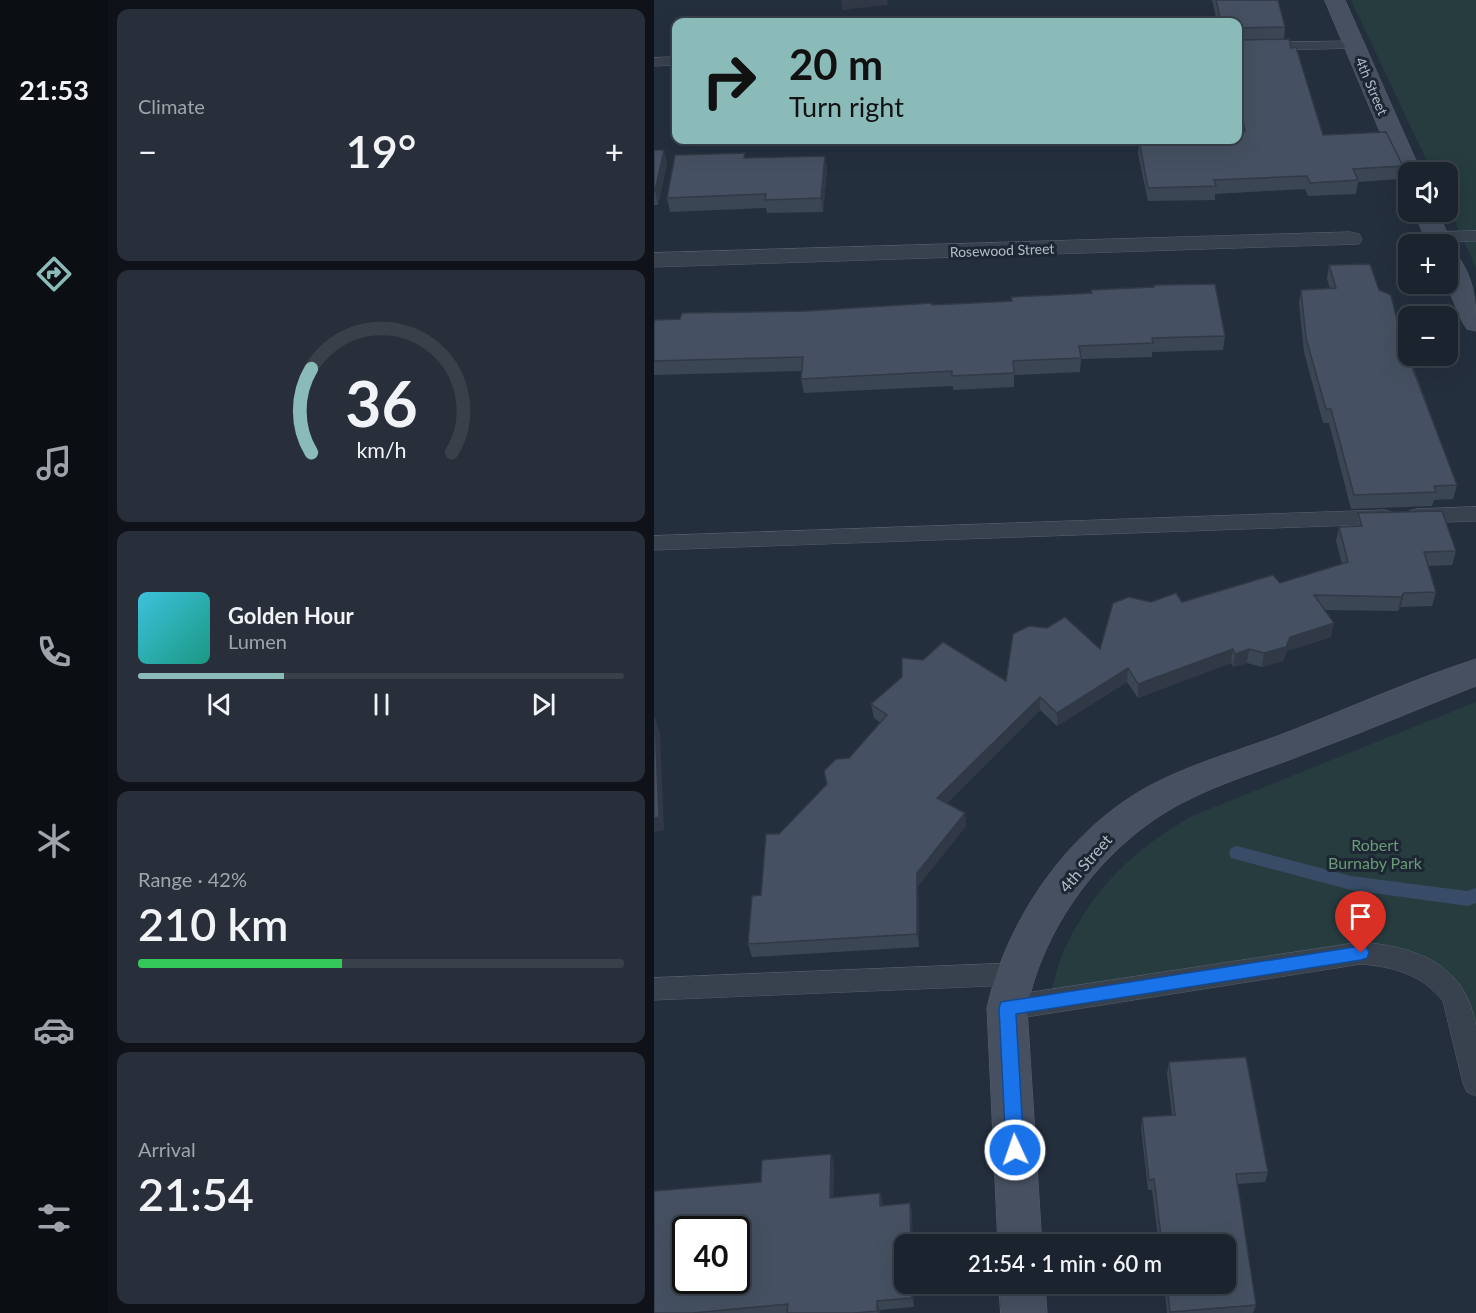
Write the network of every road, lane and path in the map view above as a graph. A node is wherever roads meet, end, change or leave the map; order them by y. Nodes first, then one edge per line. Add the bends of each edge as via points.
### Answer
1 (1335, 0) edge
2 (1354, 45) junction
3 (1242, 47) edge
4 (672, 61) edge
5 (654, 62) edge
6 (1405, 162) edge
7 (1476, 236) edge
8 (1458, 238) edge
9 (1350, 239) dead end
10 (654, 260) edge
11 (1458, 282) edge
12 (1476, 323) edge
13 (1476, 514) edge
14 (654, 543) edge
15 (1476, 672) edge
16 (654, 989) edge
17 (1010, 991) junction
18 (1476, 1083) edge
19 (1020, 1234) edge
20 (1023, 1294) edge
21 (1024, 1313) edge

1 - 2 street, 4th Street
2 - 3 lane
2 - 6 street, 4th Street
4 - 5 lane
7 - 8 lane
9 - 10 street, Rosewood Street
11 - 12 street
13 - 14 lane
15 - 17 street, 4th Street via 1213,772 1136,813 1102,840 1076,869 1038,926
16 - 17 lane
17 - 18 lane via 1361,953 1391,955 1417,964 1438,978 1452,994
17 - 19 street, 4th Street
20 - 21 street

